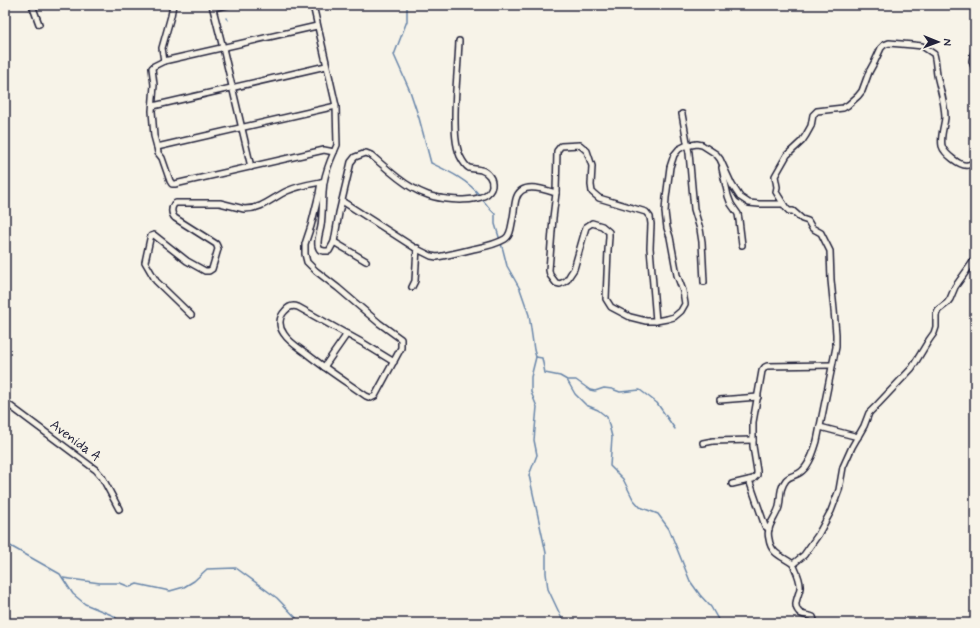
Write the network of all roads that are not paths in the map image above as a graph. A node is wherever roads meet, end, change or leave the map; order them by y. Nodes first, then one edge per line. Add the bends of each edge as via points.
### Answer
1 (32, 5) edge
2 (173, 5) edge
3 (227, 5) edge
4 (313, 5) edge
5 (213, 7) edge
6 (39, 24) dead end
7 (317, 26) junction
8 (459, 41) dead end
9 (975, 46) edge
10 (224, 48) junction
11 (164, 61) junction
12 (326, 66) junction
13 (975, 70) edge
14 (233, 87) junction
15 (152, 106) junction
16 (336, 106) junction
17 (682, 114) dead end
18 (242, 128) junction
19 (687, 146) junction
20 (157, 147) junction
21 (334, 152) junction
22 (720, 159) junction
23 (975, 160) edge
24 (251, 167) junction
25 (322, 182) junction
26 (556, 192) junction
27 (342, 201) junction
28 (783, 204) junction
29 (334, 242) junction
30 (742, 245) dead end
31 (417, 248) junction
32 (975, 259) edge
33 (366, 261) dead end
34 (704, 282) dead end
35 (412, 287) dead end
36 (191, 315) dead end
37 (656, 321) junction
38 (347, 334) junction
39 (394, 362) junction
40 (832, 364) junction
41 (324, 367) junction
42 (758, 397) junction
43 (720, 400) dead end
44 (6, 405) edge
45 (820, 427) junction
46 (858, 437) junction
47 (753, 440) junction
48 (703, 443) dead end
49 (749, 480) junction
50 (732, 484) dead end
51 (119, 509) dead end
52 (769, 529) junction
53 (794, 564) junction
54 (813, 623) edge

1 - 6 street
2 - 11 street via 162,48
3 - 5 street
4 - 7 street
5 - 10 street
7 - 10 street
7 - 12 street
8 - 27 street via 455,110 458,150 468,168 484,170 490,175 492,188 480,198 458,200 428,195 412,188 366,153 355,157 351,162
9 - 13 street via 972,61
10 - 11 street
10 - 14 street
11 - 15 street via 152,68
12 - 14 street
12 - 16 street
14 - 15 street
14 - 18 street
15 - 20 street
16 - 18 street
16 - 21 street via 337,145
17 - 19 street
18 - 20 street
18 - 24 street
19 - 22 street via 702,145
19 - 34 street via 694,209 702,242
19 - 37 street via 679,149 674,155 670,167 665,212 685,304 674,317
20 - 24 street via 172,184
21 - 24 street via 324,150
21 - 25 street
22 - 28 street via 740,197 749,203
22 - 30 street via 728,196 740,220
23 - 28 street via 970,165 963,165 942,148 945,119 934,54 922,46 889,43 881,48 858,96 843,108 817,111 813,115 806,135 787,155 775,176 776,192
25 - 29 street via 322,218 318,248 329,251
25 - 36 street via 287,191 264,205 249,209 217,203 176,203 172,206 175,218 216,244 218,249 212,269 205,271 151,236 144,262 156,281
25 - 39 street via 305,244 307,262 400,339 401,348
26 - 31 street via 531,187 519,193 509,235 495,244 436,257
26 - 37 street via 557,151 561,146 580,145 587,151 592,166 592,192 600,198 646,212 650,217
26 - 37 street via 549,270 556,283 560,284 567,280 574,269 586,227 592,224 602,226 609,232 605,290 608,304 630,316
27 - 29 street
27 - 31 street
28 - 40 street via 808,221 812,228 821,234 830,251 836,334
29 - 33 street
31 - 35 street via 415,280
32 - 46 street via 950,299 938,310 934,333 912,368 869,413
38 - 39 street
38 - 41 street
38 - 41 street via 298,307 287,308 281,315 283,333
39 - 41 street via 375,396 371,398
40 - 42 street via 767,366 762,371
40 - 45 street
42 - 43 street
42 - 47 street via 753,422
44 - 51 street, Avenida A via 96,470
45 - 46 street
45 - 52 street via 818,441 808,464 802,472 791,476 784,483 779,506
46 - 53 street via 843,467 839,490 818,535
47 - 48 street
47 - 49 street via 758,472 757,476
49 - 50 street
49 - 52 street via 765,526
52 - 53 street via 771,549
53 - 54 street via 800,583 797,611 813,617

